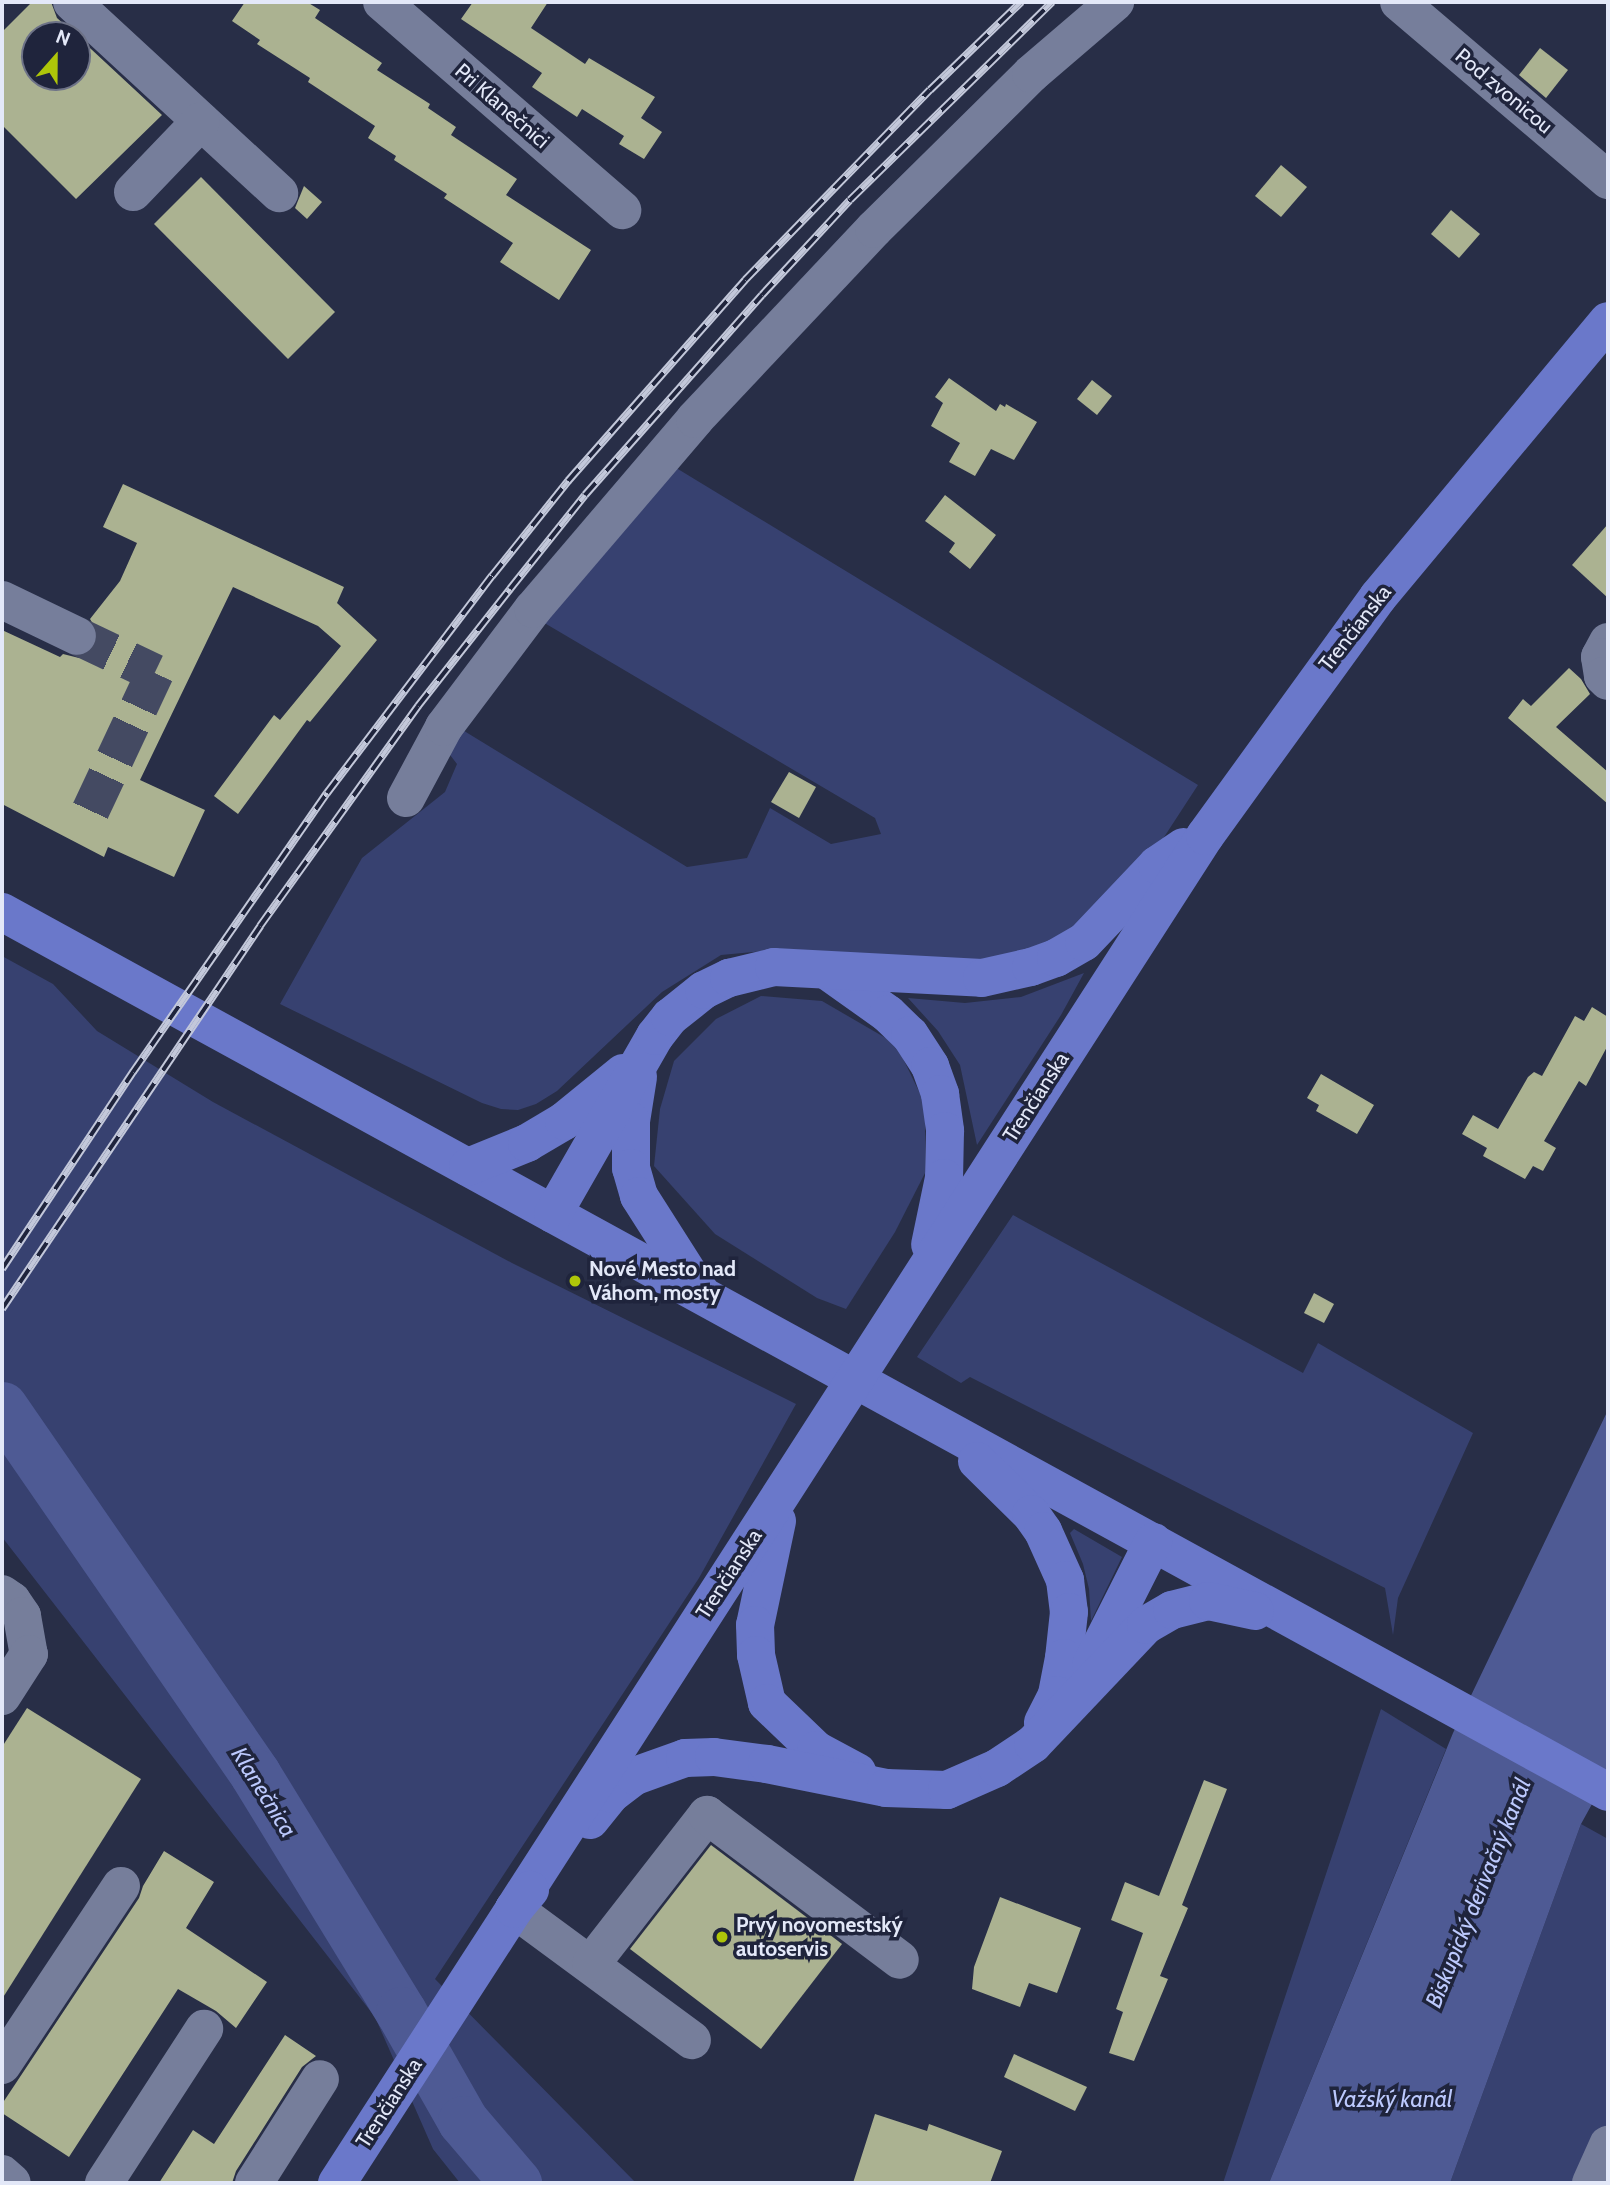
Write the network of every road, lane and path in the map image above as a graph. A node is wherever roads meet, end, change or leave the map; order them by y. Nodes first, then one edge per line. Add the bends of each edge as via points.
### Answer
1 (72, 2) edge
2 (382, 2) edge
3 (1115, 2) edge
4 (1399, 2) edge
5 (201, 121) junction
6 (1608, 180) edge
7 (132, 192) dead end
8 (279, 193) dead end
9 (622, 210) dead end
10 (1608, 321) edge
11 (2, 600) edge
12 (77, 636) tunnel mouth
13 (1608, 642) edge
14 (1608, 681) edge
15 (406, 798) dead end
16 (1205, 836) junction
17 (2, 912) edge
18 (829, 972) junction
19 (641, 1058) junction
20 (468, 1167) junction
21 (553, 1214) junction
22 (924, 1272) junction
23 (704, 1298) junction
24 (948, 1432) junction
25 (786, 1487) junction
26 (1153, 1542) junction
27 (2, 1594) edge
28 (1291, 1618) junction
29 (2, 1696) edge
30 (1074, 1700) junction
31 (1033, 1744) junction
32 (887, 1788) junction
33 (1608, 1792) edge
34 (121, 1886) dead end
35 (514, 1909) junction
36 (900, 1960) dead end
37 (591, 1964) junction
38 (204, 2029) dead end
39 (692, 2040) dead end
40 (2, 2064) edge
41 (320, 2079) dead end
42 (1608, 2145) edge
43 (2, 2174) edge
44 (12, 2183) edge
45 (104, 2183) edge
46 (254, 2183) edge
47 (337, 2183) edge
48 (1591, 2183) edge

1 - 5 street
2 - 9 street, Pri Klanečnici
3 - 15 street via 1031,74 884,219 695,419 533,609 444,727
4 - 6 street, Pod zvonicou
5 - 7 street
5 - 8 street
10 - 16 main road, Trenčianska via 1378,597
11 - 12 street
13 - 14 street via 1600,657
16 - 18 main road via 1157,865 1084,942 1056,958 982,978
16 - 22 main road, Trenčianska
17 - 20 main road
18 - 19 main road via 774,967 729,978 704,990 670,1017
18 - 22 main road via 911,1035 940,1094 946,1131 944,1178
19 - 20 main road via 564,1121 527,1143
19 - 21 main road
19 - 23 main road via 631,1122 631,1168 639,1196
20 - 21 main road
21 - 23 main road
22 - 25 main road, Trenčianska
23 - 24 main road
24 - 26 main road
24 - 31 main road via 1031,1514 1065,1580 1069,1612 1057,1695
25 - 32 main road via 755,1625 756,1656 767,1703 816,1750
25 - 35 main road, Trenčianska
26 - 28 main road
26 - 30 main road
27 - 29 street via 22,1616 29,1654
28 - 30 main road via 1208,1601 1172,1610 1146,1625
28 - 33 main road
30 - 31 main road
31 - 32 main road via 997,1768 947,1790
32 - 35 main road via 714,1757 685,1758 654,1767 611,1794
34 - 40 street
35 - 37 street
35 - 47 main road, Trenčianska
36 - 37 street via 708,1815
37 - 39 street
38 - 45 street
41 - 46 street
42 - 48 street
43 - 44 street

